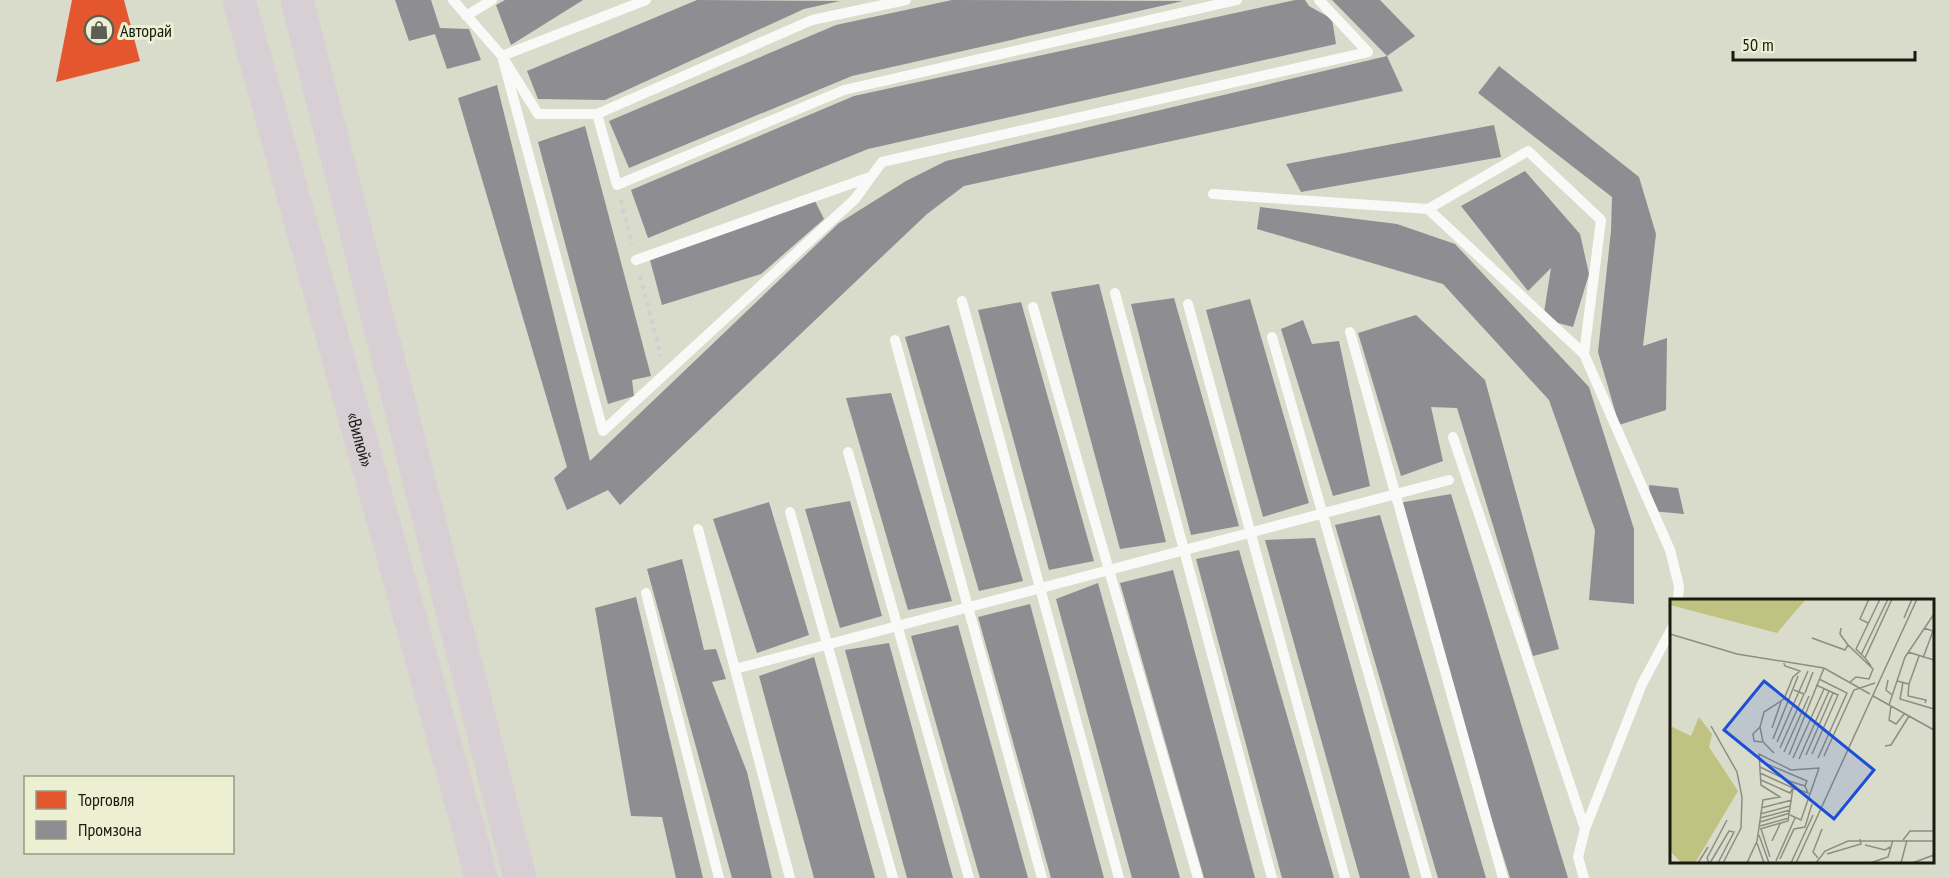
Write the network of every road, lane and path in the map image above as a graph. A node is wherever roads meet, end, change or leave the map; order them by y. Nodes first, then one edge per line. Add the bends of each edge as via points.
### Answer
1 (239, 0) edge
2 (297, 0) edge
3 (453, 0) edge
4 (492, 0) edge
5 (646, 0) edge
6 (906, 0) edge
7 (1237, 0) edge
8 (1319, 0) edge
9 (466, 16) junction
10 (502, 56) junction
11 (597, 114) junction
12 (871, 177) junction
13 (617, 185) junction
14 (1213, 194) dead end
15 (1428, 209) junction
16 (636, 260) junction
17 (1115, 293) dead end
18 (962, 301) dead end
19 (1188, 304) dead end
20 (1033, 307) dead end
21 (1350, 332) dead end
22 (1272, 337) dead end
23 (895, 340) dead end
24 (1584, 354) junction
25 (665, 373) junction
26 (1453, 437) dead end
27 (848, 452) dead end
28 (1449, 480) dead end
29 (1395, 494) junction
30 (790, 512) dead end
31 (1322, 513) junction
32 (698, 529) dead end
33 (1250, 532) junction
34 (1184, 550) junction
35 (1109, 570) junction
36 (1041, 588) junction
37 (646, 593) dead end
38 (1678, 599) edge
39 (968, 607) junction
40 (898, 626) junction
41 (1670, 630) edge
42 (827, 644) junction
43 (735, 669) junction
44 (1585, 829) junction
45 (481, 878) edge
46 (519, 878) edge
47 (719, 878) edge
48 (790, 878) edge
49 (893, 878) edge
50 (969, 878) edge
51 (1042, 878) edge
52 (1119, 878) edge
53 (1198, 878) edge
54 (1272, 878) edge
55 (1345, 878) edge
56 (1427, 878) edge
57 (1503, 878) edge
58 (1584, 878) edge

1 - 45 highway, «Вилюй»
2 - 46 highway
3 - 9 lane
4 - 9 lane
5 - 10 lane
6 - 11 lane via 812,20
7 - 13 lane via 844,90
8 - 12 lane via 1368,52 882,162
9 - 10 lane
10 - 11 lane via 538,114
10 - 25 lane via 603,431
11 - 13 lane
12 - 16 lane
12 - 25 lane via 855,199
13 - 16 path
14 - 15 lane
15 - 24 lane
15 - 24 lane via 1528,151 1601,220
16 - 25 path
17 - 34 lane
18 - 36 lane
19 - 33 lane
20 - 35 lane
21 - 29 lane
22 - 31 lane
23 - 39 lane
24 - 38 lane via 1670,550 1679,586
26 - 44 lane
27 - 40 lane
28 - 29 lane
29 - 31 lane
29 - 57 lane
30 - 42 lane
31 - 33 lane
31 - 56 lane
32 - 43 lane
33 - 34 lane
33 - 55 lane
34 - 35 lane
34 - 54 lane
35 - 36 lane
35 - 53 lane
36 - 39 lane
36 - 52 lane
37 - 47 lane
39 - 40 lane
39 - 51 lane
40 - 42 lane
40 - 50 lane
41 - 44 lane via 1642,684
42 - 43 lane
42 - 49 lane
43 - 48 lane
44 - 58 lane via 1578,857

